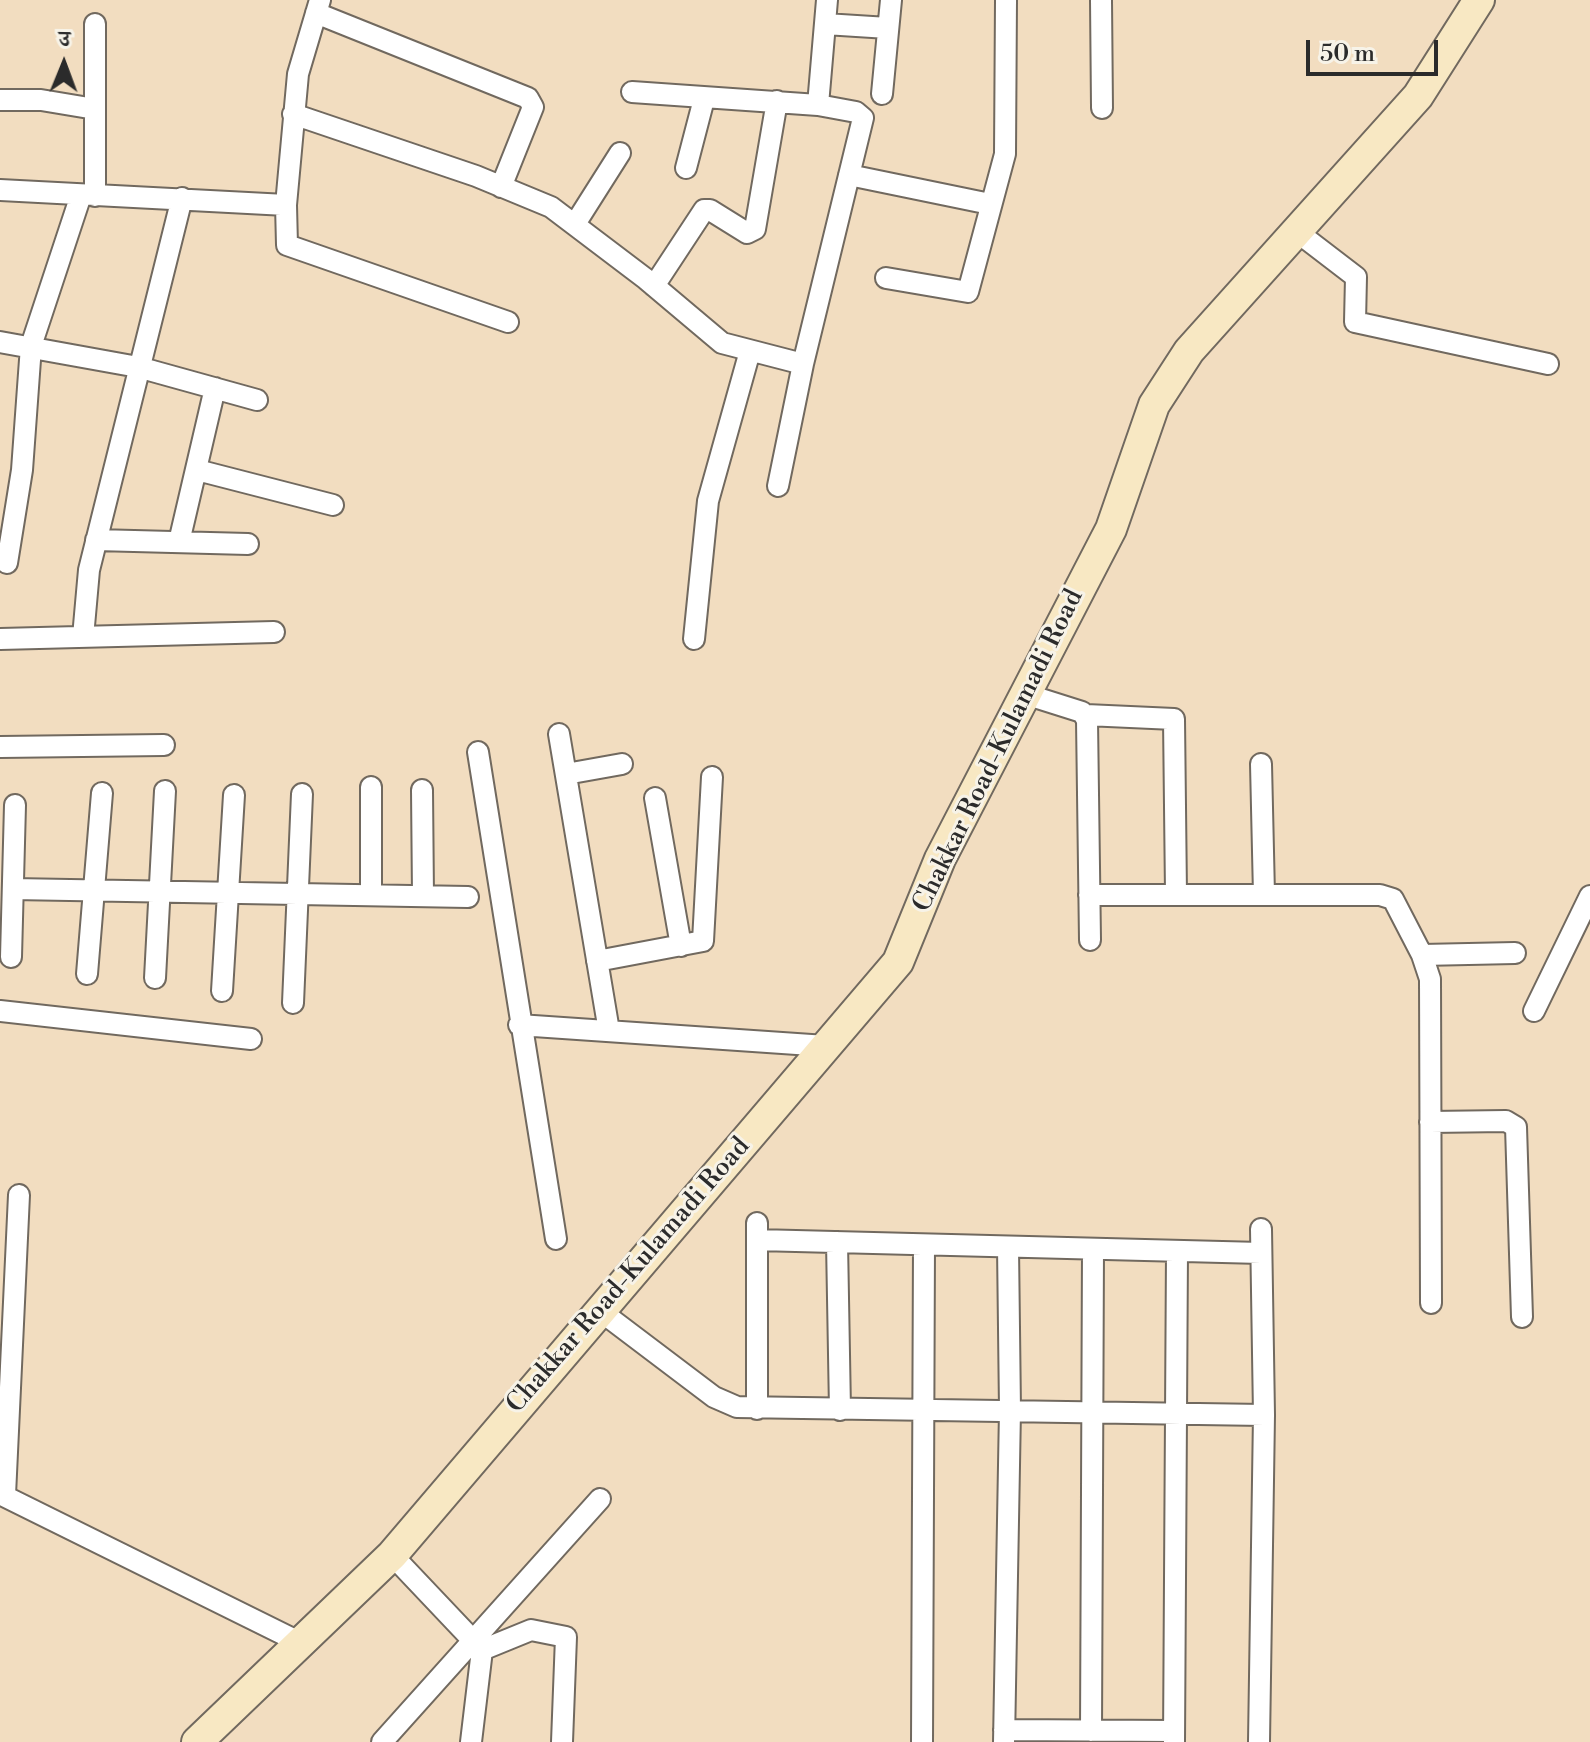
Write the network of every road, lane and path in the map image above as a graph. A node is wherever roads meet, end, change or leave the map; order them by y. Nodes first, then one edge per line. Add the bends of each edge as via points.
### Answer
1 (827, 0) edge
2 (891, 0) edge
3 (1006, 0) edge
4 (1101, 0) edge
5 (1479, 0) edge
6 (318, 6) edge
7 (95, 24) dead end
8 (825, 24) junction
9 (888, 28) junction
10 (632, 92) dead end
11 (882, 94) dead end
12 (819, 97) junction
13 (704, 99) junction
14 (0, 100) edge
15 (777, 101) junction
16 (1102, 108) dead end
17 (95, 109) junction
18 (293, 114) junction
19 (620, 153) dead end
20 (686, 168) dead end
21 (849, 175) junction
22 (501, 187) junction
23 (0, 190) edge
24 (88, 196) junction
25 (182, 198) junction
26 (990, 204) junction
27 (286, 205) junction
28 (575, 224) junction
29 (1296, 231) junction
30 (886, 278) dead end
31 (654, 286) junction
32 (508, 322) dead end
33 (0, 342) edge
34 (31, 346) junction
35 (750, 351) junction
36 (803, 364) junction
37 (1548, 364) dead end
38 (138, 367) junction
39 (215, 388) junction
40 (257, 400) dead end
41 (197, 470) junction
42 (10, 484) edge
43 (778, 486) dead end
44 (333, 505) dead end
45 (96, 540) junction
46 (179, 542) junction
47 (248, 544) dead end
48 (7, 563) dead end
49 (274, 632) dead end
50 (83, 637) junction
51 (0, 639) edge
52 (694, 639) dead end
53 (1025, 694) junction
54 (1086, 715) junction
55 (559, 734) dead end
56 (164, 745) dead end
57 (0, 747) edge
58 (478, 752) dead end
59 (622, 764) dead end
60 (1261, 764) dead end
61 (566, 774) junction
62 (712, 777) dead end
63 (371, 787) dead end
64 (422, 790) dead end
65 (165, 791) dead end
66 (102, 793) dead end
67 (302, 794) dead end
68 (234, 795) dead end
69 (655, 798) dead end
70 (15, 805) dead end
71 (7, 845) edge
72 (13, 889) junction
73 (92, 890) junction
74 (159, 891) junction
75 (228, 893) junction
76 (300, 894) junction
77 (1176, 894) junction
78 (371, 895) junction
79 (1089, 895) junction
80 (1264, 895) junction
81 (423, 896) junction
82 (1590, 896) edge
83 (468, 897) dead end
84 (1090, 940) dead end
85 (681, 946) junction
86 (1515, 953) dead end
87 (1422, 955) junction
88 (11, 957) dead end
89 (597, 961) junction
90 (87, 974) dead end
91 (155, 978) dead end
92 (222, 991) dead end
93 (293, 1003) dead end
94 (0, 1011) edge
95 (1534, 1011) dead end
96 (519, 1025) junction
97 (609, 1031) junction
98 (251, 1039) dead end
99 (826, 1046) junction
100 (1430, 1122) junction
101 (19, 1195) dead end
102 (1261, 1229) dead end
103 (556, 1239) dead end
104 (837, 1242) junction
105 (924, 1245) junction
106 (1008, 1247) junction
107 (1093, 1249) junction
108 (1177, 1251) junction
109 (1261, 1253) junction
110 (8, 1266) edge
111 (1431, 1303) dead end
112 (599, 1310) junction
113 (1522, 1317) dead end
114 (757, 1409) junction
115 (840, 1410) junction
116 (1010, 1410) junction
117 (1094, 1410) junction
118 (923, 1411) junction
119 (1175, 1412) junction
120 (1264, 1415) junction
121 (2, 1494) edge
122 (600, 1499) dead end
123 (392, 1555) junction
124 (303, 1644) junction
125 (478, 1646) junction
126 (1091, 1731) junction
127 (1004, 1736) edge
128 (1174, 1737) edge
129 (197, 1742) edge
130 (382, 1742) edge
131 (471, 1742) edge
132 (562, 1742) edge
133 (922, 1742) edge
134 (1259, 1742) edge

1 - 8 street
2 - 9 street
3 - 26 street via 1003,160
4 - 16 street
5 - 29 street, Chakkar Road-Kulamadi Road via 1418,96
6 - 18 street via 299,64
6 - 22 street via 528,98 533,107
7 - 17 street
8 - 9 street
8 - 12 street
9 - 11 street
10 - 13 street
12 - 15 street
12 - 21 street via 861,113 863,124
13 - 15 street
13 - 20 street
14 - 17 street
15 - 31 street via 755,229 747,233 704,210
17 - 24 street
18 - 22 street
18 - 27 street
19 - 28 street
21 - 26 street
21 - 36 street
22 - 28 street via 559,211
23 - 24 street
24 - 25 street
24 - 34 street
25 - 27 street
25 - 38 street
26 - 30 street via 968,292
27 - 32 street via 285,240 291,247
28 - 31 street
29 - 37 street via 1356,277 1355,322
29 - 53 street, Chakkar Road-Kulamadi Road via 1189,351 1154,405 1111,529
31 - 35 street via 716,340
33 - 34 street
34 - 38 street
34 - 42 street
35 - 36 street
35 - 52 street via 708,501
36 - 43 street
38 - 39 street
38 - 45 street
39 - 40 street
39 - 41 street
41 - 44 street
41 - 46 street
42 - 48 street
45 - 46 street
45 - 50 street
46 - 47 street
49 - 50 street
50 - 51 street
53 - 54 street
53 - 99 street, Chakkar Road-Kulamadi Road via 940,859 898,962
54 - 77 street via 1174,719
54 - 79 street
55 - 61 street
56 - 57 street
58 - 96 street
59 - 61 street
60 - 80 street
61 - 89 street
62 - 85 street via 705,935 703,941
63 - 78 street
64 - 81 street
65 - 74 street
66 - 73 street
67 - 76 street
68 - 75 street
69 - 85 street
70 - 71 street
71 - 72 street
72 - 73 street
72 - 88 street
73 - 74 street
73 - 90 street
74 - 75 street
74 - 91 street
75 - 76 street
75 - 92 street
76 - 78 street
76 - 93 street
77 - 79 street
77 - 80 street
78 - 81 street
79 - 84 street
80 - 87 street via 1388,896
81 - 83 street
82 - 95 street
85 - 89 street
86 - 87 street
87 - 100 street via 1430,979
89 - 97 street
94 - 98 street
96 - 97 street
96 - 103 street
97 - 99 street
99 - 112 street, Chakkar Road-Kulamadi Road
100 - 111 street
100 - 113 street via 1506,1121 1516,1127
101 - 110 street
102 - 109 street
104 - 105 street
104 - 114 street via 757,1232
104 - 115 street
105 - 106 street
105 - 118 street
106 - 107 street
106 - 116 street
107 - 108 street
107 - 117 street
108 - 109 street
108 - 119 street
109 - 120 street
110 - 121 street
112 - 114 street via 725,1405
112 - 123 street, Chakkar Road-Kulamadi Road
114 - 115 street
115 - 118 street
116 - 117 street
116 - 118 street
116 - 127 street
117 - 119 street
117 - 126 street
118 - 133 street
119 - 120 street
119 - 128 street
120 - 134 street
121 - 124 street
122 - 125 street
123 - 124 street, Chakkar Road-Kulamadi Road
123 - 125 street
124 - 129 street, Chakkar Road-Kulamadi Road
125 - 130 street
125 - 131 street
125 - 132 street via 531,1630 566,1637
126 - 127 street
126 - 128 street

